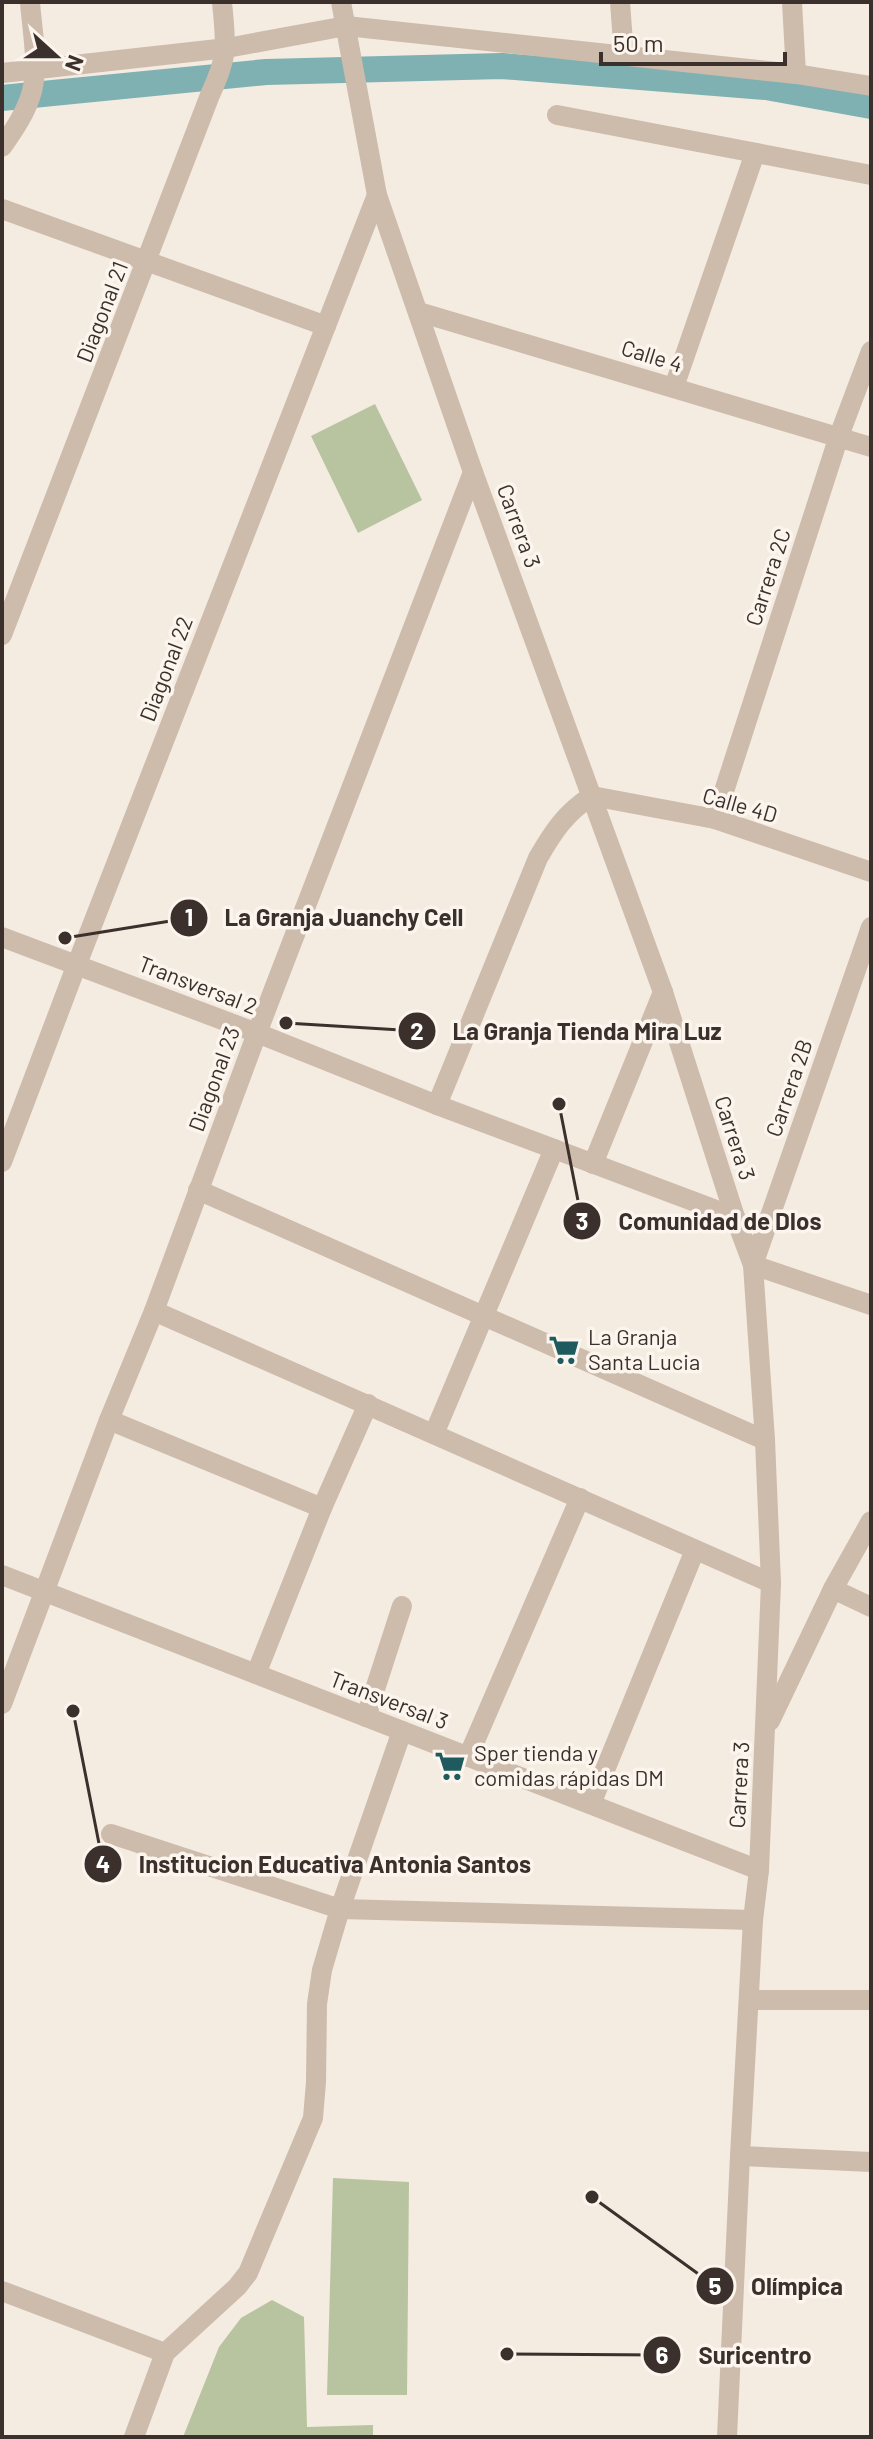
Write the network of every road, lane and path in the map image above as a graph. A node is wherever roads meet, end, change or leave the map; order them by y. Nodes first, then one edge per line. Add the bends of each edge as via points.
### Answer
1 (30, 2) edge
2 (222, 2) edge
3 (341, 2) edge
4 (620, 2) edge
5 (792, 2) edge
6 (347, 35) junction
7 (624, 56) junction
8 (225, 57) junction
9 (35, 70) junction
10 (2, 73) edge
11 (796, 74) junction
12 (871, 86) edge
13 (557, 115) dead end
14 (2, 147) edge
15 (755, 153) junction
16 (871, 175) edge
17 (377, 195) junction
18 (2, 209) edge
19 (146, 263) junction
20 (419, 312) junction
21 (326, 326) junction
22 (871, 351) edge
23 (674, 387) junction
24 (839, 436) junction
25 (871, 447) edge
26 (473, 472) junction
27 (2, 635) edge
28 (592, 796) junction
29 (715, 819) junction
30 (871, 872) edge
31 (871, 927) edge
32 (2, 937) edge
33 (77, 964) junction
34 (663, 992) junction
35 (257, 1033) junction
36 (437, 1105) junction
37 (554, 1149) junction
38 (2, 1162) edge
39 (593, 1164) junction
40 (198, 1190) junction
41 (735, 1217) junction
42 (753, 1265) junction
43 (871, 1305) edge
44 (154, 1311) junction
45 (483, 1315) junction
46 (368, 1404) junction
47 (109, 1420) junction
48 (434, 1434) junction
49 (765, 1440) junction
50 (580, 1498) junction
51 (322, 1508) junction
52 (871, 1521) edge
53 (695, 1550) junction
54 (2, 1575) edge
55 (771, 1583) junction
56 (833, 1589) junction
57 (45, 1592) junction
58 (402, 1606) dead end
59 (871, 1607) edge
60 (256, 1674) junction
61 (2, 1704) edge
62 (366, 1717) junction
63 (402, 1731) junction
64 (765, 1731) junction
65 (468, 1757) junction
66 (591, 1804) junction
67 (111, 1834) dead end
68 (759, 1870) junction
69 (340, 1909) junction
70 (753, 1920) junction
71 (749, 2000) junction
72 (871, 2000) edge
73 (740, 2156) junction
74 (871, 2162) edge
75 (2, 2291) edge
76 (165, 2353) junction
77 (134, 2437) edge
78 (727, 2437) edge

1 - 9 street
2 - 8 street
3 - 6 street, Carrera 3
4 - 7 street
5 - 11 street
6 - 7 street
6 - 8 street
6 - 17 street, Carrera 3
7 - 11 street
8 - 9 street
8 - 19 street, Diagonal 21
9 - 10 street
9 - 14 street via 32,93
11 - 12 street
13 - 15 street
15 - 16 street
15 - 23 street
17 - 20 street, Carrera 3
17 - 21 street, Diagonal 22
18 - 19 street
19 - 21 street
19 - 27 street, Diagonal 21
20 - 23 street, Calle 4
20 - 26 street, Carrera 3
21 - 33 street, Diagonal 22
22 - 24 street, Carrera 2C
23 - 24 street, Calle 4
24 - 25 street, Calle 4
24 - 29 street, Carrera 2C
26 - 28 street, Carrera 3
26 - 35 street, Diagonal 23
28 - 29 street, Calle 4D
28 - 34 street, Carrera 3
28 - 36 street via 555,828 538,858
29 - 30 street, Calle 4D
31 - 42 street, Carrera 2B
32 - 33 street, Transversal 2
33 - 35 street, Transversal 2
33 - 38 street, Diagonal 22
34 - 39 street
34 - 41 street, Carrera 3
35 - 36 street, Transversal 2
35 - 40 street, Diagonal 23
36 - 37 street, Transversal 2
37 - 39 street, Transversal 2
37 - 45 street
39 - 41 street, Transversal 2
40 - 44 street, Diagonal 23
40 - 45 street
41 - 42 street, Carrera 3
42 - 43 street
42 - 49 street, Carrera 3
44 - 46 street
44 - 47 street, Diagonal 23
45 - 48 street
45 - 49 street
46 - 48 street
46 - 51 street
47 - 51 street
47 - 57 street, Diagonal 23
48 - 50 street
49 - 55 street, Carrera 3
50 - 53 street
50 - 65 street
51 - 60 street
52 - 56 street
53 - 55 street
53 - 66 street
54 - 57 street, Transversal 3
55 - 64 street, Carrera 3
56 - 59 street
56 - 64 street
57 - 60 street, Transversal 3
57 - 61 street, Diagonal 23
58 - 62 street
60 - 62 street, Transversal 3
62 - 63 street, Transversal 3
63 - 65 street, Transversal 3
63 - 69 street
64 - 68 street, Carrera 3
65 - 66 street, Transversal 3
66 - 68 street, Transversal 3
67 - 69 street
68 - 70 street, Carrera 3
69 - 70 street
69 - 76 street via 317,2004 313,2118 248,2273
70 - 71 street, Carrera 3
71 - 72 street
71 - 73 street, Carrera 3
73 - 74 street
73 - 78 street, Carrera 3
75 - 76 street
76 - 77 street

